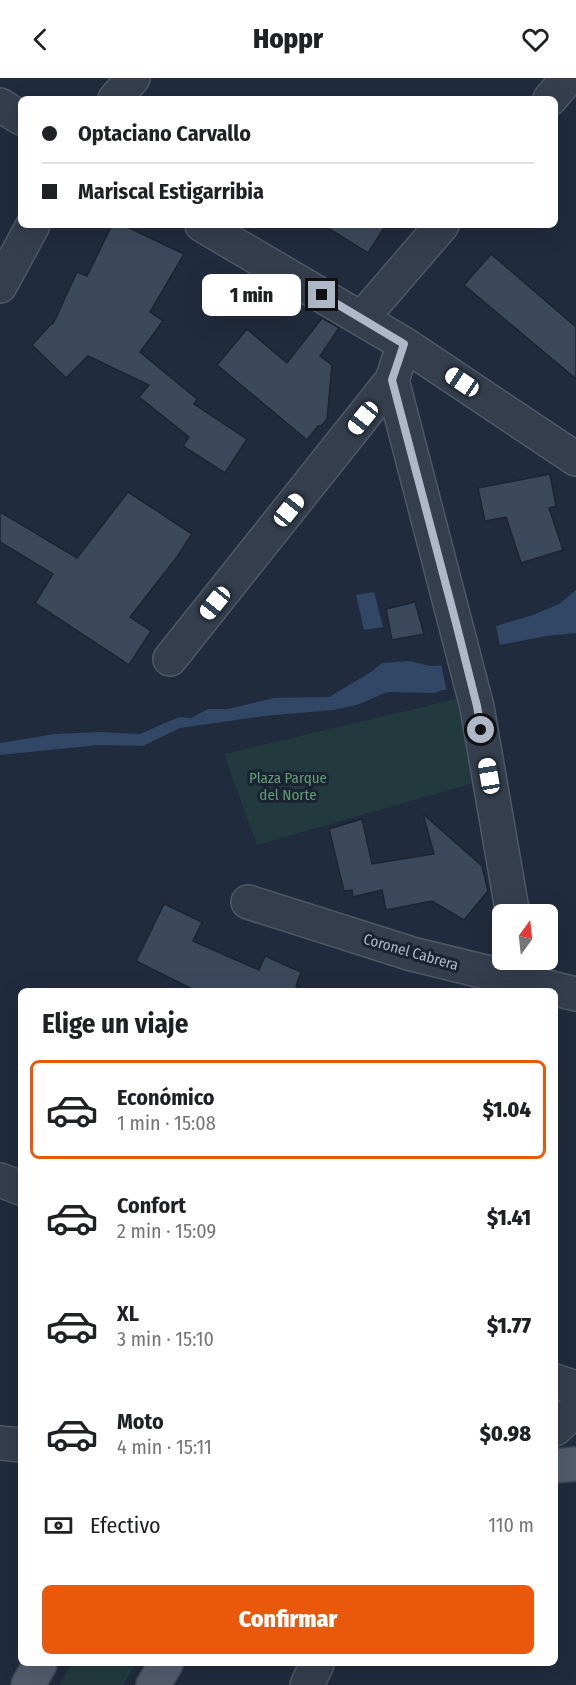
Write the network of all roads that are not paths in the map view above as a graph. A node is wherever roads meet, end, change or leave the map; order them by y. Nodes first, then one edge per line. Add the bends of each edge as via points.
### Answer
1 (133, 78) edge
2 (568, 78) edge
3 (118, 96) edge
4 (553, 96) edge
5 (0, 105) edge
6 (18, 116) edge
7 (31, 228) edge
8 (207, 228) edge
9 (439, 228) edge
10 (0, 286) edge
11 (362, 318) junction
12 (404, 344) junction
13 (392, 380) junction
14 (576, 459) edge
15 (170, 659) dead end
16 (248, 902) dead end
17 (511, 904) edge
18 (529, 972) edge
19 (576, 976) edge
20 (576, 994) edge
21 (0, 1180) edge
22 (18, 1187) edge
23 (558, 1382) edge
24 (576, 1389) edge
25 (576, 1409) edge
26 (558, 1425) edge
27 (0, 1443) edge
28 (18, 1445) edge
29 (576, 1464) edge
30 (558, 1466) edge
31 (39, 1666) edge
32 (165, 1666) edge
33 (316, 1666) edge
34 (28, 1685) edge
35 (153, 1685) edge
36 (306, 1685) edge

1 - 3 street
2 - 4 street
5 - 6 street
7 - 10 street
8 - 11 street
9 - 11 street
11 - 12 street
12 - 13 street
12 - 14 street
13 - 15 street
13 - 17 street via 477,706
16 - 18 street, Coronel Cabrera via 412,954
18 - 19 street, Coronel Cabrera
18 - 20 street
21 - 22 street
23 - 24 street
25 - 26 street
27 - 28 street
29 - 30 main road
31 - 34 main road
32 - 35 main road
33 - 36 street

